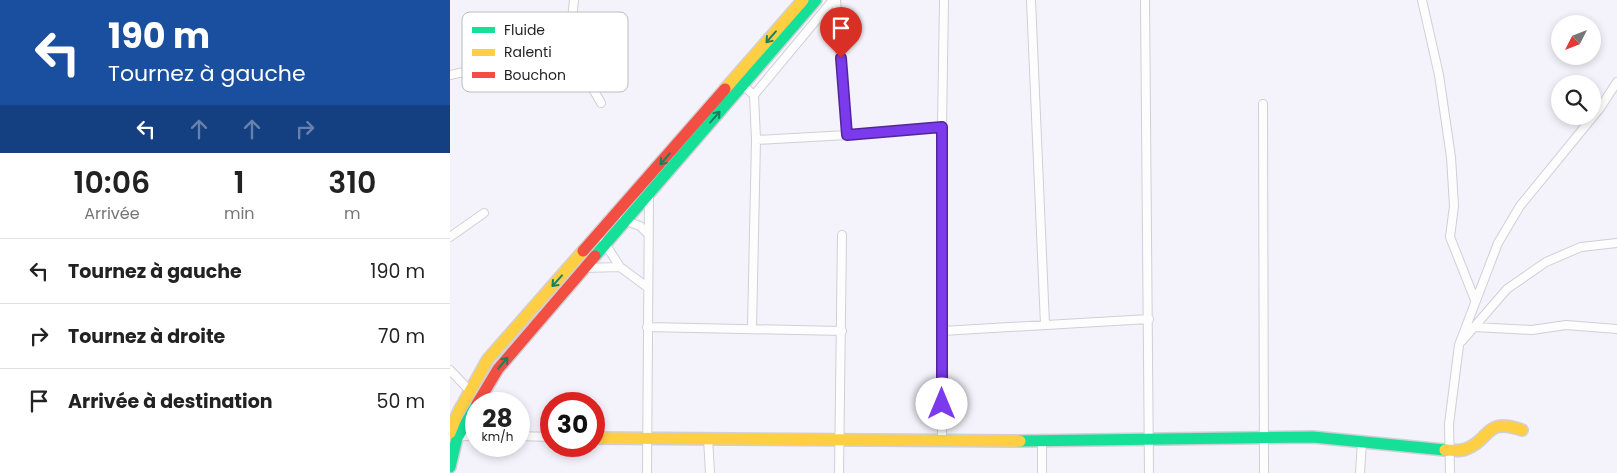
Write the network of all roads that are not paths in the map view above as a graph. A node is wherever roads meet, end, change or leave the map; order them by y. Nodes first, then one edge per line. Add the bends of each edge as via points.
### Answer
1 (803, 0) edge
2 (816, 0) edge
3 (835, 0) edge
4 (944, 0) edge
5 (1031, 0) edge
6 (1145, 0) edge
7 (1422, 0) edge
8 (1617, 82) edge
9 (742, 85) junction
10 (594, 92) edge
11 (754, 95) junction
12 (601, 104) dead end
13 (1263, 104) dead end
14 (942, 127) junction
15 (847, 135) junction
16 (756, 140) junction
17 (649, 193) junction
18 (484, 213) dead end
19 (626, 219) junction
20 (605, 227) junction
21 (648, 234) junction
22 (842, 235) dead end
23 (450, 238) edge
24 (1617, 243) edge
25 (605, 244) junction
26 (620, 267) junction
27 (585, 268) junction
28 (647, 287) junction
29 (1475, 300) junction
30 (1149, 319) junction
31 (1045, 325) junction
32 (647, 326) junction
33 (1474, 327) junction
34 (752, 328) junction
35 (1617, 328) edge
36 (842, 331) junction
37 (942, 331) junction
38 (1458, 345) junction
39 (450, 370) edge
40 (470, 391) junction
41 (485, 392) edge
42 (465, 418) edge
43 (1522, 430) dead end
44 (452, 433) edge
45 (465, 434) edge
46 (1264, 437) junction
47 (605, 438) edge
48 (708, 438) junction
49 (1150, 438) junction
50 (647, 440) junction
51 (942, 440) junction
52 (1042, 440) junction
53 (838, 441) junction
54 (1362, 442) junction
55 (1449, 450) junction
56 (450, 467) edge
57 (647, 473) edge
58 (710, 473) edge
59 (839, 473) edge
60 (1042, 473) edge
61 (1149, 473) edge
62 (1264, 473) edge
63 (1360, 473) edge
64 (1450, 473) edge

1 -> 20 main road
2 - 9 main road
3 - 11 street
3 - 15 street
4 - 14 street
5 - 31 street
6 - 30 street
7 - 29 street via 1439,75 1451,157 1454,206 1450,238
8 - 29 street via 1600,108 1520,206 1498,243
9 - 11 street
17 -> 9 main road
10 - 12 street
11 - 16 street
13 - 46 street
14 - 15 street
14 - 37 street
15 - 16 street
16 - 34 street
17 - 19 main road
17 - 21 street
18 - 23 street
19 - 20 street
19 - 21 street
19 - 25 main road
20 - 25 street
20 -> 40 main road via 488,359
21 - 28 street
22 - 36 street
24 - 33 street via 1581,247 1546,262 1508,289
25 - 26 street
25 - 27 main road
26 - 27 street
26 - 28 street
41 -> 27 main road via 498,369
28 - 32 street
29 - 38 street
30 - 31 street
30 - 49 street
31 - 37 street
32 - 34 street
32 - 50 street
33 - 35 street via 1532,330 1566,325
33 - 38 street
34 - 36 street
36 - 53 street
37 - 51 street
38 - 55 street
39 - 40 street
40 - 44 main road
42 - 44 main road
43 - 55 main road via 1502,425 1469,449
44 - 45 street
44 - 56 main road
46 - 49 main road
46 - 54 main road
46 - 62 street
47 - 50 main road
48 - 50 main road
48 - 53 main road
48 - 58 street
49 - 52 main road
49 - 61 street
50 - 57 street
51 - 52 main road
51 - 53 main road
52 - 60 street
53 - 59 street
54 - 55 main road
54 - 63 street
55 - 64 street

